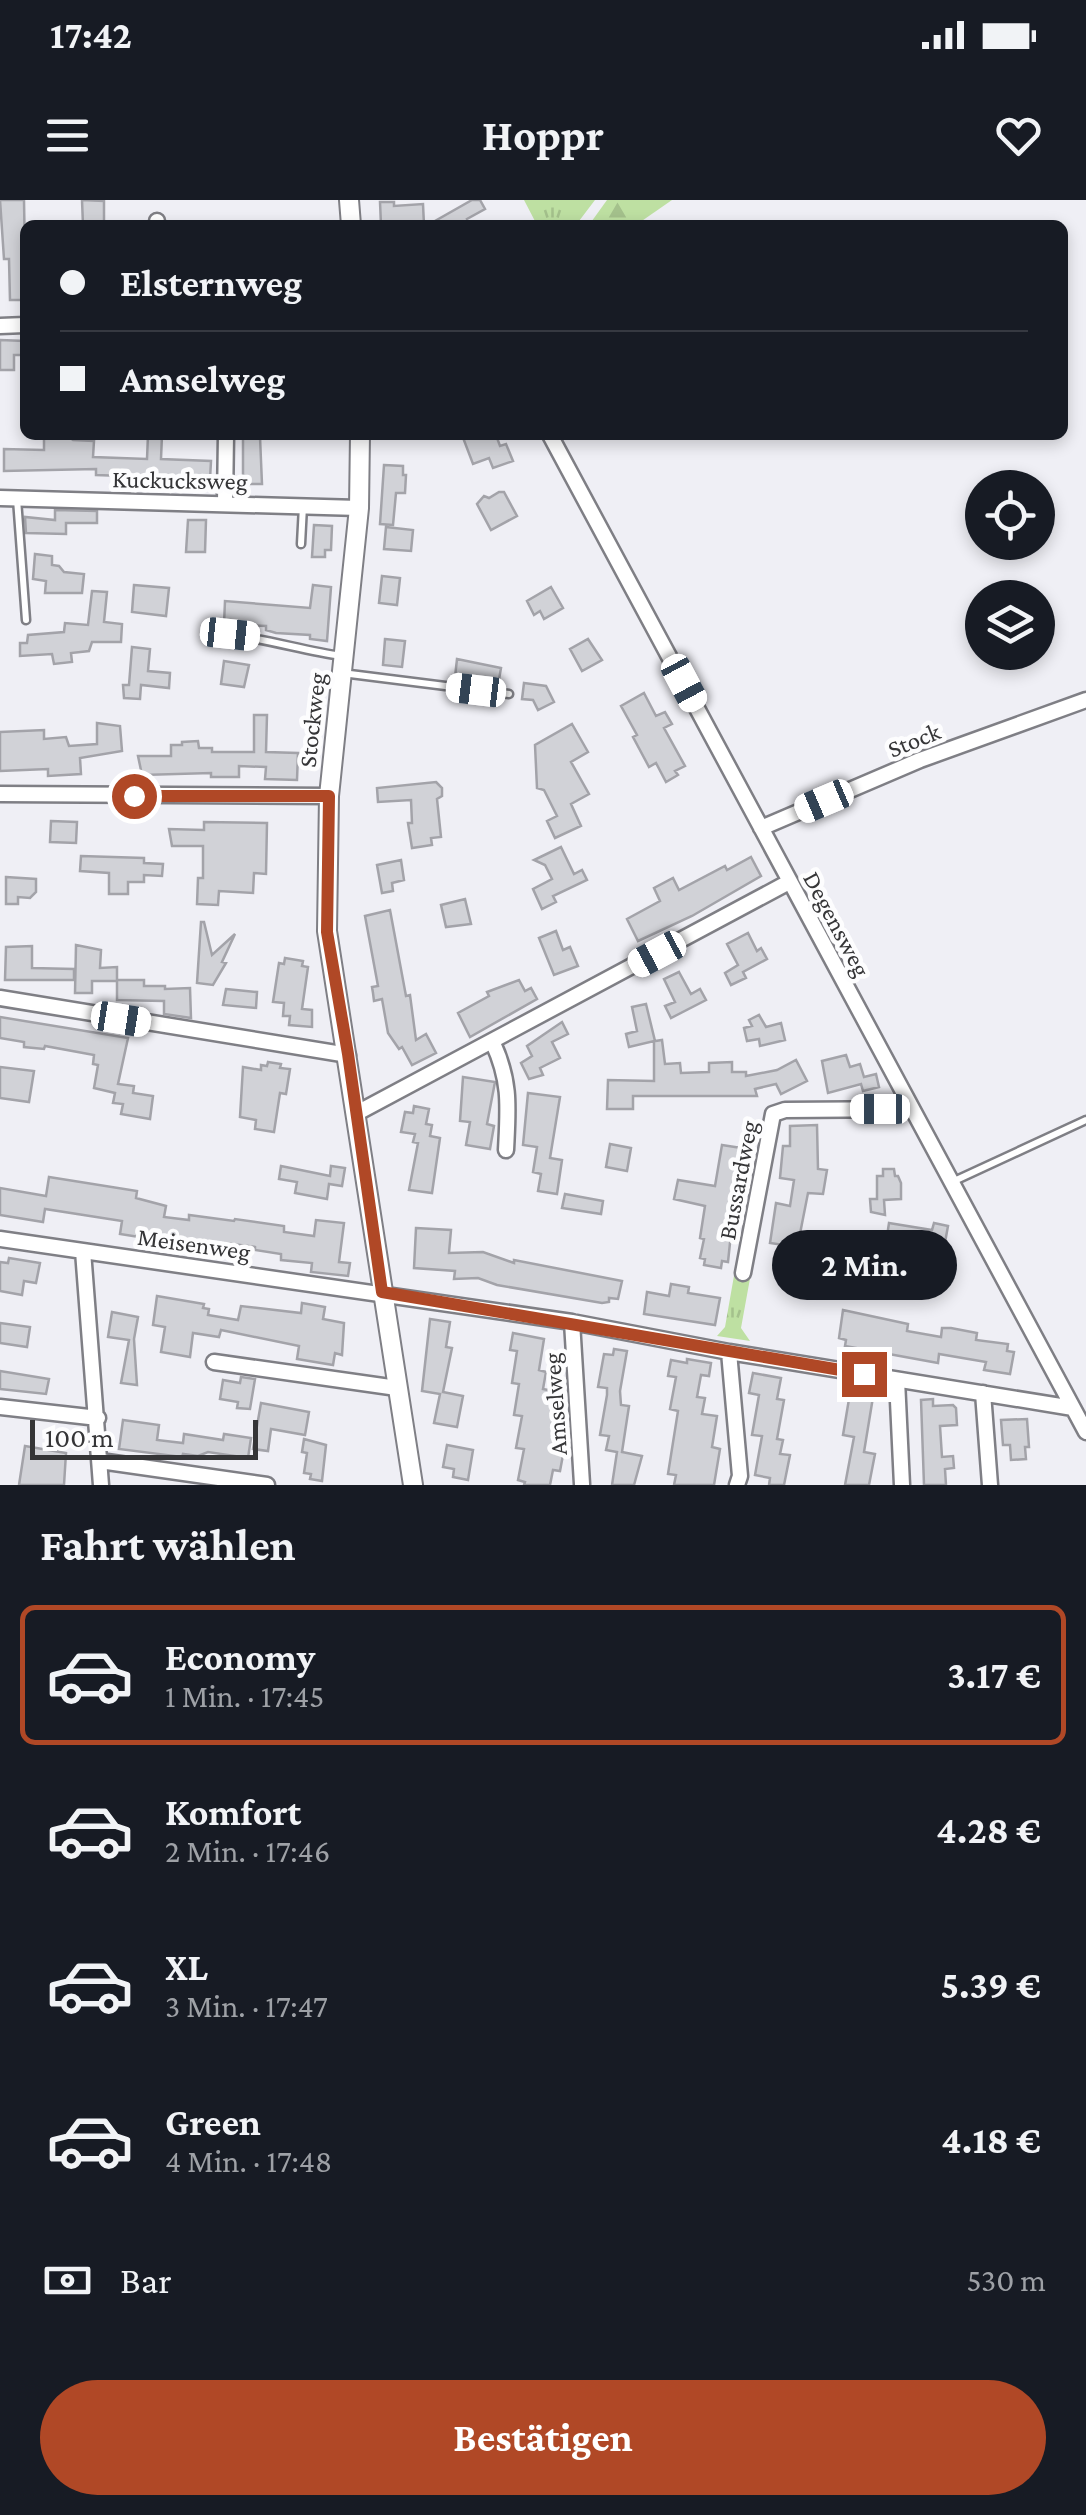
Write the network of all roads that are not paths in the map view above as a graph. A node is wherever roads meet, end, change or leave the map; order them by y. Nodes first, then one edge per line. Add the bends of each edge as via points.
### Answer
1 (226, 440) edge
2 (360, 440) edge
3 (553, 440) edge
4 (0, 498) edge
5 (17, 499) junction
6 (225, 502) junction
7 (302, 506) junction
8 (360, 508) junction
9 (302, 544) dead end
10 (26, 620) dead end
11 (230, 634) dead end
12 (343, 665) junction
13 (509, 694) dead end
14 (1086, 700) edge
15 (0, 794) edge
16 (329, 796) junction
17 (761, 828) junction
18 (788, 882) junction
19 (0, 998) edge
20 (493, 1043) junction
21 (348, 1054) junction
22 (912, 1109) junction
23 (357, 1113) junction
24 (1086, 1120) edge
25 (506, 1150) dead end
26 (951, 1182) junction
27 (0, 1239) edge
28 (83, 1251) junction
29 (743, 1273) dead end
30 (382, 1292) junction
31 (572, 1322) junction
32 (729, 1352) junction
33 (214, 1362) dead end
34 (897, 1380) junction
35 (397, 1388) junction
36 (983, 1393) junction
37 (0, 1407) edge
38 (1073, 1408) junction
39 (98, 1418) junction
40 (1086, 1432) edge
41 (100, 1461) junction
42 (582, 1484) edge
43 (102, 1485) edge
44 (267, 1485) edge
45 (413, 1485) edge
46 (738, 1485) edge
47 (902, 1485) edge
48 (990, 1485) edge

1 - 6 street
2 - 8 street, Stockweg
3 - 17 street, Degensweg
4 - 5 street, Kuckucksweg
5 - 6 street, Kuckucksweg
5 - 10 lane
6 - 7 street, Kuckucksweg
7 - 8 street, Kuckucksweg
7 - 9 lane
8 - 12 street, Stockweg
11 - 12 lane via 266,638
12 - 13 lane
12 - 16 street, Stockweg
14 - 17 street, Stock via 920,760
15 - 16 street
16 - 21 street, Stockweg via 327,932
17 - 18 street, Degensweg
18 - 20 street
18 - 22 street, Degensweg
19 - 21 street
20 - 23 street
20 - 25 street via 508,1087
21 - 23 street, Stockweg
22 - 26 street, Degensweg
22 - 29 street, Bussardweg via 773,1114
23 - 30 street, Stockweg
24 - 26 lane
26 - 38 street, Degensweg
27 - 28 street, Meisenweg
28 - 30 street, Meisenweg
28 - 39 street
30 - 31 street, Amselweg
30 - 35 street, Stockweg
31 - 32 street, Amselweg
31 - 42 street, Amselweg
32 - 34 street, Amselweg
32 - 46 street
33 - 35 street
34 - 36 street, Amselweg
34 - 47 street
35 - 45 street, Stockweg
36 - 38 street, Amselweg
36 - 48 street
37 - 39 street
38 - 40 street, Degensweg
39 - 41 street
41 - 43 street
41 - 44 street

